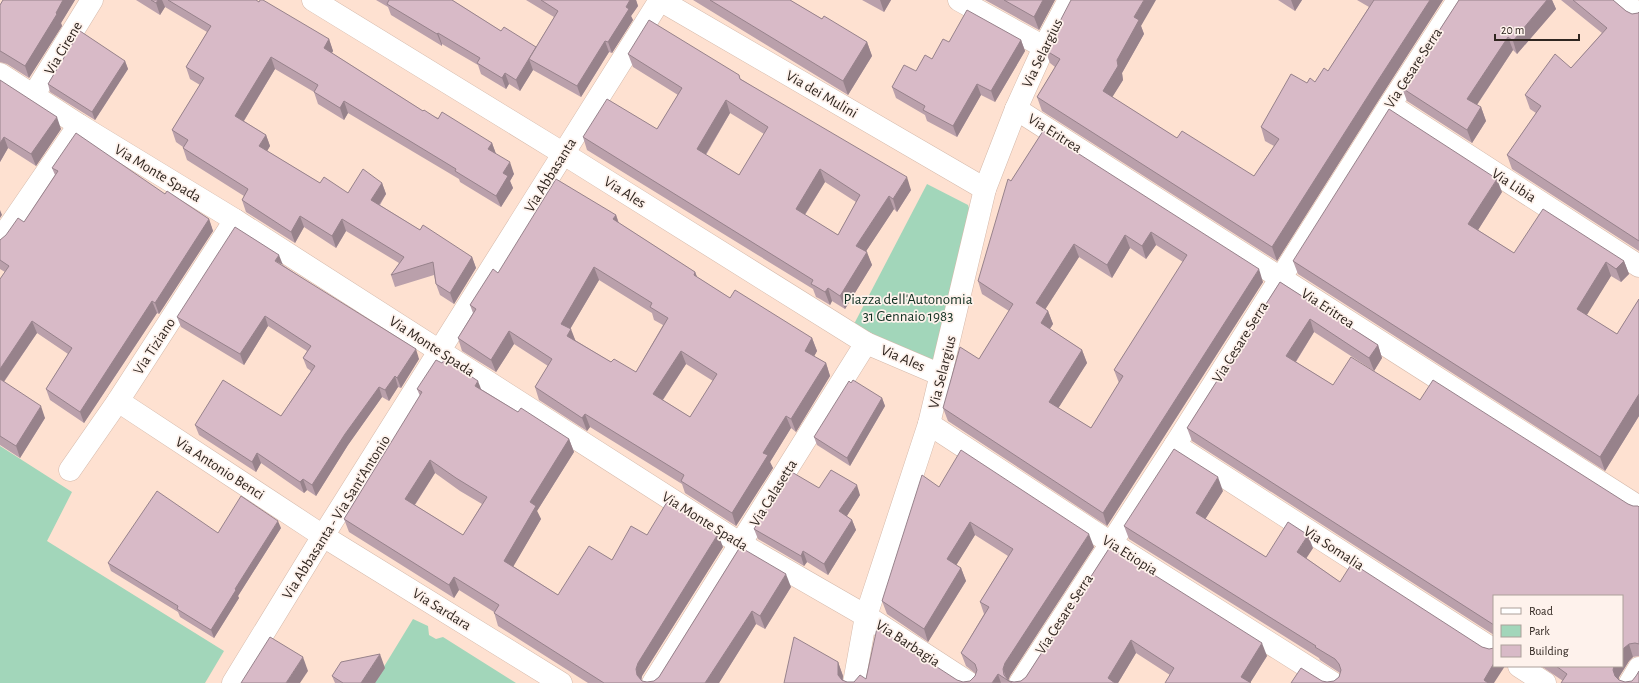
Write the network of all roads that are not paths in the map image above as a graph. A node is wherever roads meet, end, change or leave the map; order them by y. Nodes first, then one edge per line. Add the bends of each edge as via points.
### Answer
1 (92, 0) edge
2 (313, 0) edge
3 (660, 0) edge
4 (959, 0) edge
5 (1069, 0) edge
6 (1458, 0) edge
7 (1621, 0) edge
8 (1639, 15) edge
9 (1044, 47) junction
10 (0, 74) edge
11 (34, 96) junction
12 (1390, 105) junction
13 (1016, 109) junction
14 (79, 125) junction
15 (564, 154) junction
16 (985, 189) junction
17 (235, 220) junction
18 (0, 240) edge
19 (1639, 266) edge
20 (1280, 277) junction
21 (866, 343) junction
22 (440, 351) junction
23 (941, 375) junction
24 (118, 401) junction
25 (929, 424) junction
26 (1175, 445) junction
27 (70, 470) dead end
28 (1639, 507) edge
29 (323, 536) junction
30 (1111, 543) junction
31 (741, 544) junction
32 (866, 616) junction
33 (1493, 649) edge
34 (1521, 667) edge
35 (1639, 668) edge
36 (233, 683) edge
37 (561, 683) edge
38 (653, 683) edge
39 (854, 683) edge
40 (970, 683) edge
41 (1020, 683) edge
42 (1333, 683) edge
43 (1545, 683) edge
44 (1630, 683) edge

1 - 11 street, Via Cirene
2 - 15 street, Via Ales
3 - 15 street, Via Abbasanta
3 - 16 street, Via dei Mulini
4 - 9 street
5 - 9 street, Via Selargius
6 - 12 street, Via Cesare Serra
7 - 8 street
9 - 13 street, Via Selargius
10 - 11 street, Via Monte Spada
11 - 14 street, Via Monte Spada
12 - 19 street, Via Libia
12 - 20 street, Via Cesare Serra
13 - 16 street, Via Selargius
13 - 20 street, Via Eritrea
14 - 17 street, Via Monte Spada
14 - 18 street
15 - 21 street, Via Ales
15 - 22 street, Via Abbasanta
16 - 23 street, Via Selargius
17 - 22 street, Via Monte Spada
17 - 24 street, Via Tiziano
20 - 26 street, Via Cesare Serra
20 - 28 street, Via Eritrea
21 - 23 street, Via Ales
21 - 31 street, Via Calasetta
22 - 29 street, Via Abbasanta - Via Sant'Antonio
22 - 31 street, Via Monte Spada
23 - 25 street, Via Selargius
24 - 27 street, Via Tiziano
24 - 29 street, Via Antonio Benci
25 - 30 street, Via Etiopia
25 - 32 street, Via Selargius
26 - 30 street, Via Cesare Serra
26 - 33 street, Via Somalia
29 - 36 street, Via Abbasanta - Via Sant'Antonio
29 - 37 street, Via Sardara
30 - 41 street, Via Cesare Serra
30 - 42 street, Via Etiopia
31 - 32 street, Via Monte Spada
31 - 38 street, Via Calasetta
32 - 39 street, Via Selargius
32 - 40 street, Via Barbagia
34 - 43 street
35 - 44 street

